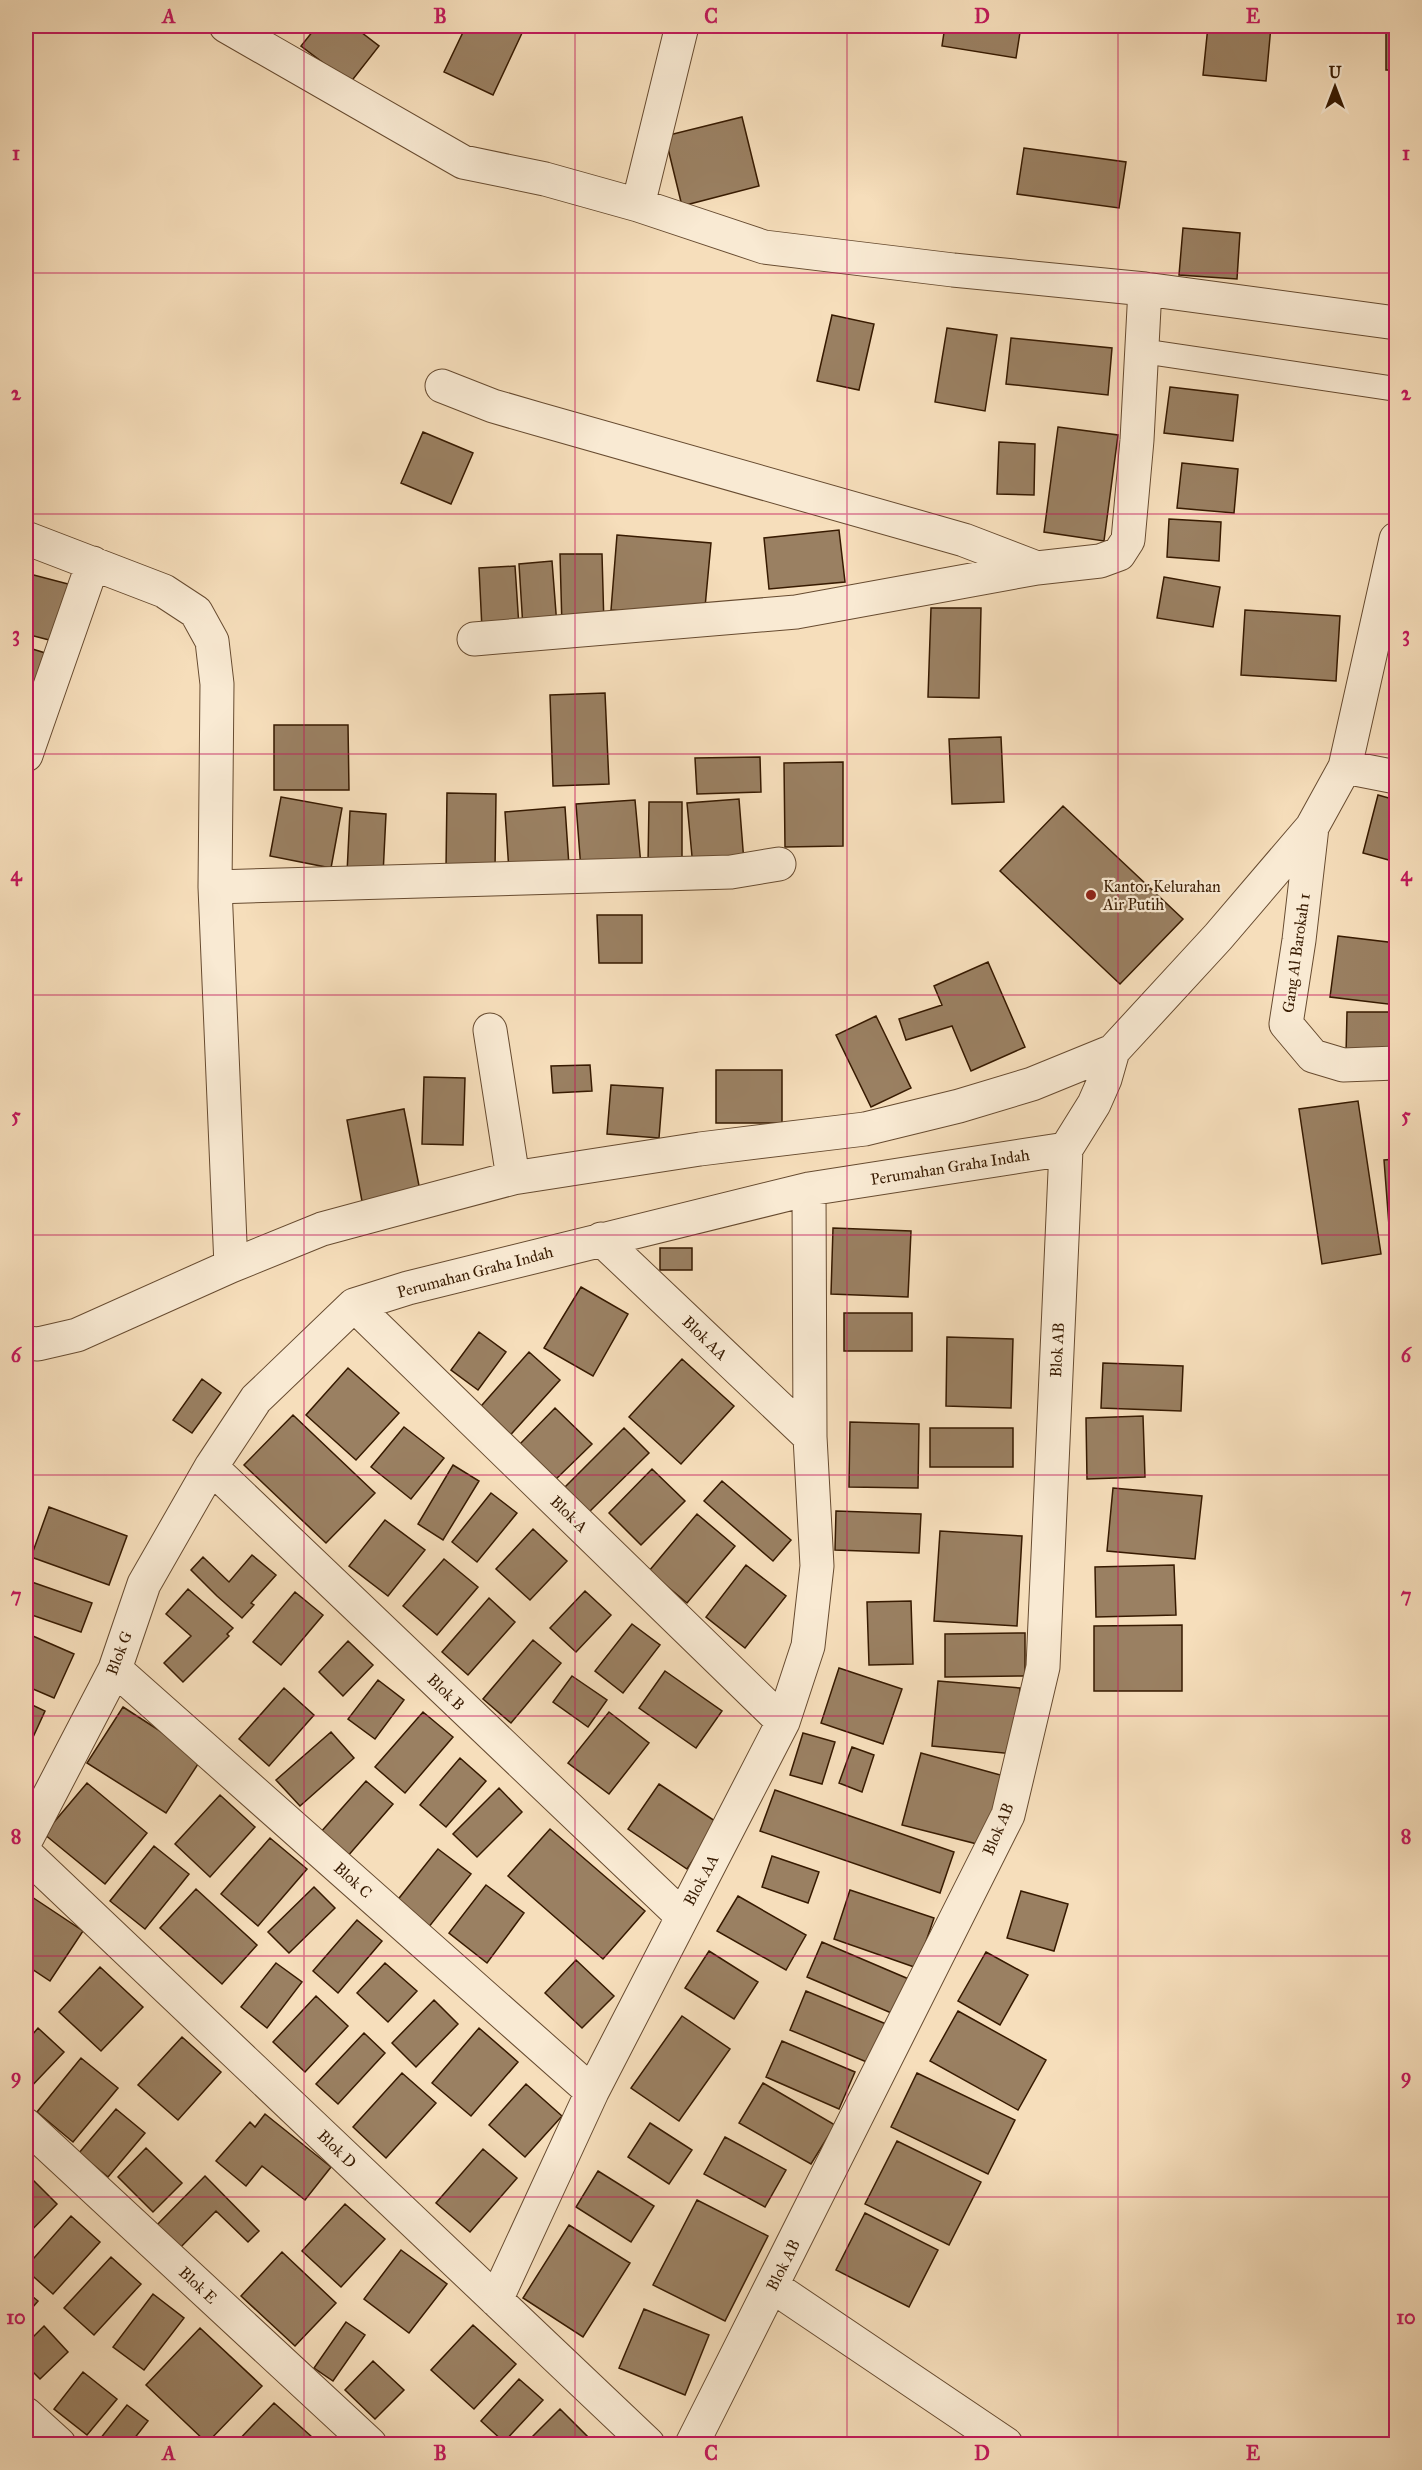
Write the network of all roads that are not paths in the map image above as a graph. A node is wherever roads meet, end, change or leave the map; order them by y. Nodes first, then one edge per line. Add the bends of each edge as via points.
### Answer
1 (226, 26) edge
2 (682, 26) edge
3 (638, 205) junction
4 (1146, 289) junction
5 (1396, 323) edge
6 (1142, 351) junction
7 (441, 386) dead end
8 (1396, 389) edge
9 (26, 538) edge
10 (1396, 550) edge
11 (93, 563) junction
12 (1037, 568) junction
13 (474, 639) dead end
14 (26, 755) edge
15 (1345, 767) junction
16 (1396, 777) edge
17 (1312, 827) junction
18 (779, 864) dead end
19 (215, 887) junction
20 (490, 1030) dead end
21 (1113, 1051) junction
22 (1396, 1063) edge
23 (1066, 1149) junction
24 (513, 1178) junction
25 (809, 1189) junction
26 (601, 1239) junction
27 (231, 1266) junction
28 (354, 1305) junction
29 (26, 1343) edge
30 (810, 1437) junction
31 (211, 1467) junction
32 (115, 1669) junction
33 (783, 1722) junction
34 (26, 1840) edge
35 (26, 1854) edge
36 (682, 1916) junction
37 (592, 2092) junction
38 (26, 2125) edge
39 (772, 2286) junction
40 (496, 2300) junction
41 (26, 2414) edge
42 (59, 2445) edge
43 (370, 2445) edge
44 (648, 2445) edge
45 (692, 2445) edge
46 (1006, 2445) edge

1 - 3 street via 463,162 546,179
2 - 3 street
3 - 4 street via 764,247
4 - 5 street
4 - 6 street
6 - 8 lane
6 - 12 street via 1128,540 1119,554 1100,561
7 - 12 street via 504,409 964,540
9 - 11 street
10 - 15 street
11 - 14 street
11 - 19 street via 164,591 196,612 212,641 217,684
12 - 13 street via 796,612
15 - 16 street
15 - 17 street
17 - 21 street
17 - 22 street, Gang Al Barokah 1 via 1286,1024 1313,1056 1343,1065
18 - 19 street via 731,872
19 - 27 street
20 - 24 street
21 - 23 street via 1106,1079
21 - 24 street via 1032,1084 865,1129
23 - 25 street, Perumahan Graha Indah
23 - 39 street, Blok AB via 1043,1667 1008,1815
24 - 27 street via 322,1229
25 - 26 street, Perumahan Graha Indah
25 - 30 street, Blok AA
26 - 28 street, Perumahan Graha Indah
26 - 30 street, Blok AA
27 - 29 street via 77,1335
28 - 31 street, Perumahan Graha Indah via 256,1399
28 - 33 street, Blok A
30 - 33 street, Blok AA via 817,1566 808,1646
31 - 32 street, Blok G via 144,1584
31 - 36 street, Blok B
32 - 34 street, Blok G
32 - 37 street, Blok C
33 - 36 street, Blok AA
35 - 40 street, Blok D
36 - 37 street, Blok AA
37 - 40 street, Blok AA
38 - 43 street, Blok E
39 - 45 street, Blok AB
39 - 46 street
40 - 44 street, Blok D
41 - 42 street

